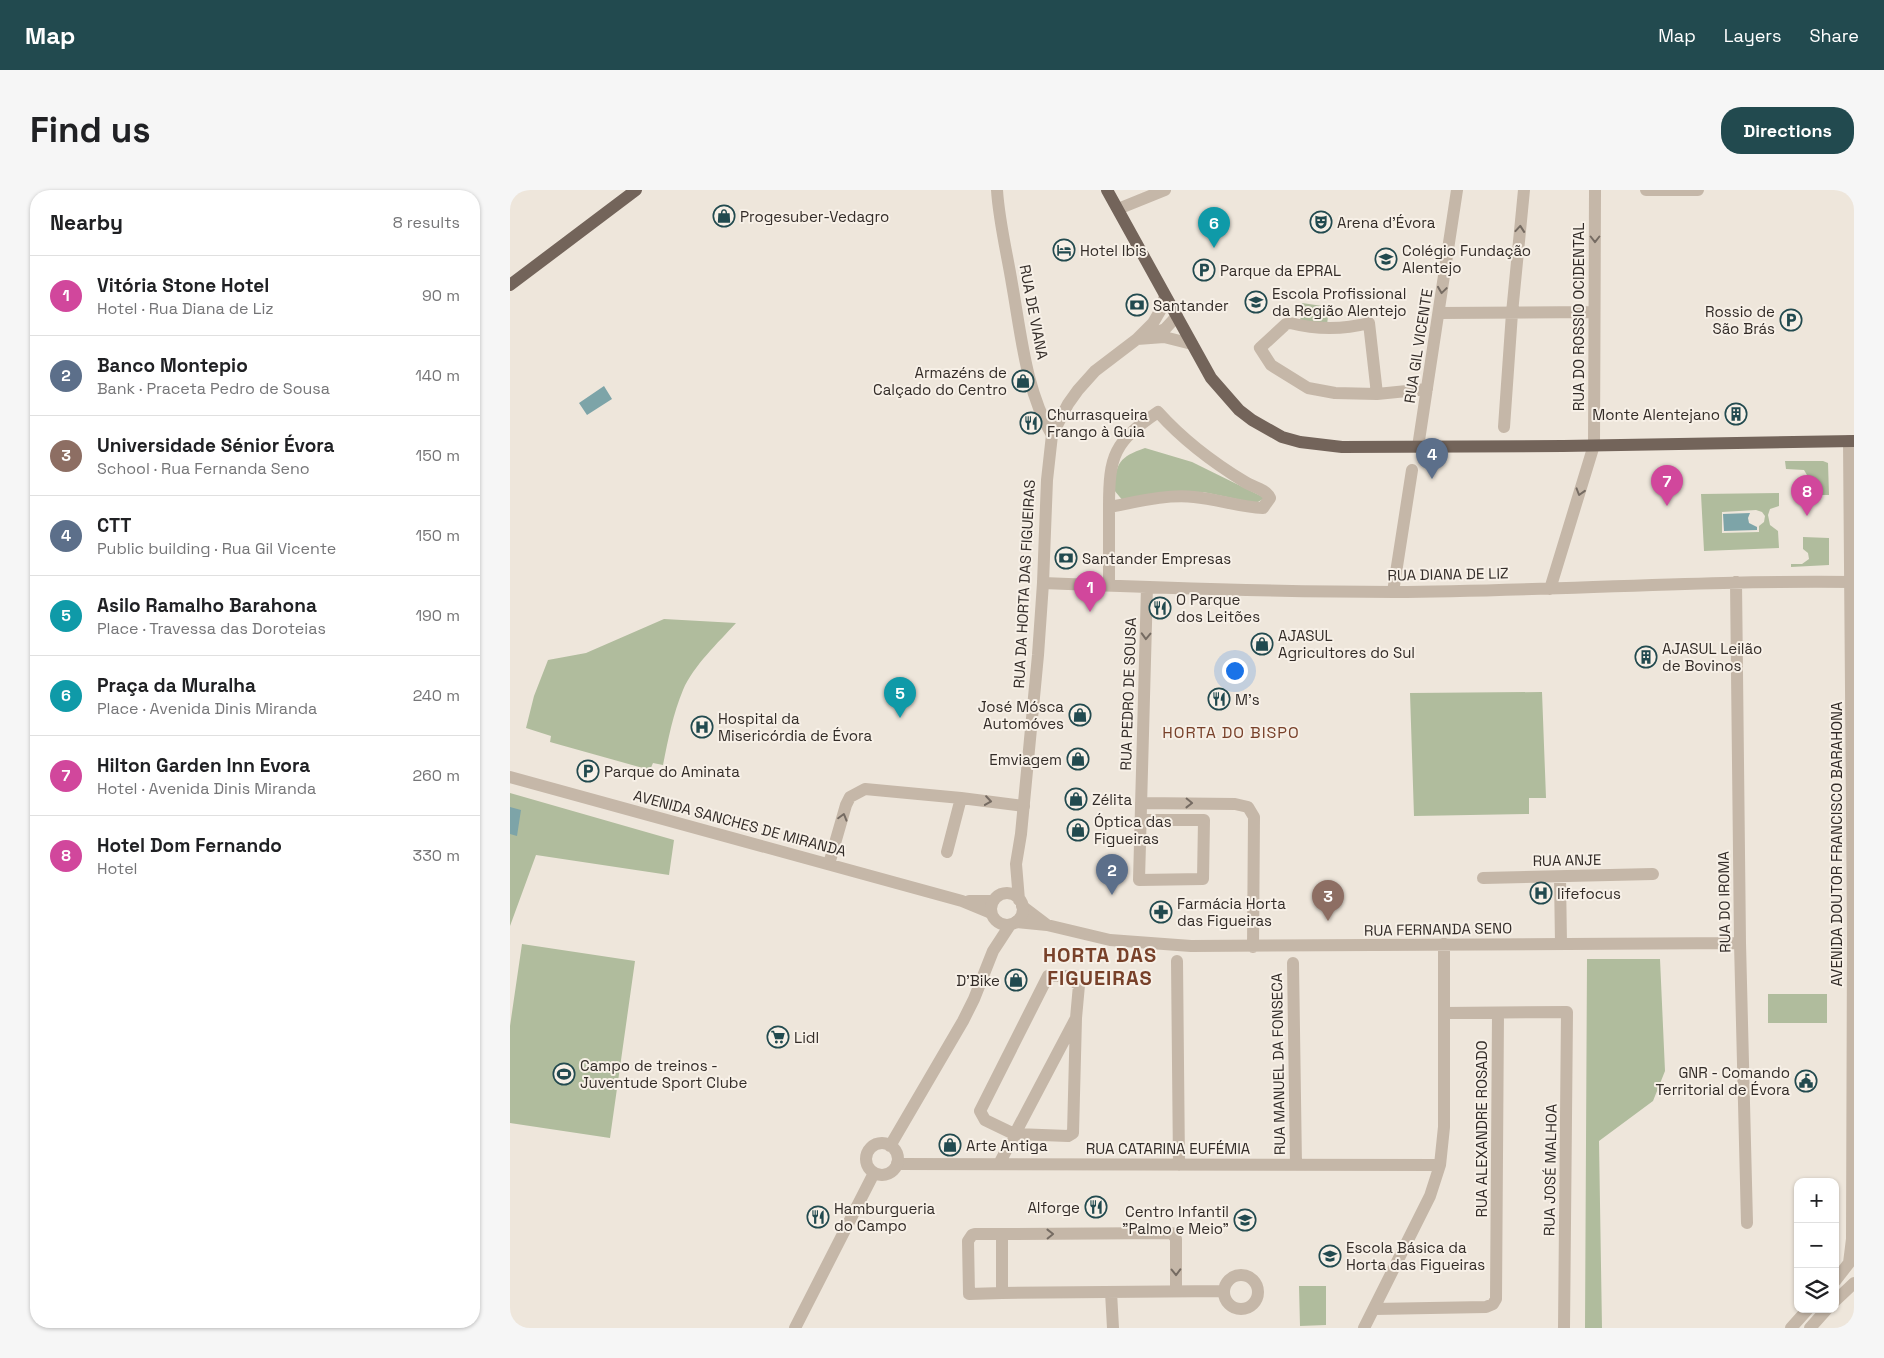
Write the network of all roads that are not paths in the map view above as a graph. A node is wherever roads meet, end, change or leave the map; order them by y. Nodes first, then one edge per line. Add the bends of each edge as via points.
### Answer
1 (636, 190) edge
2 (997, 190) edge
3 (1107, 190) edge
4 (1165, 190) edge
5 (1457, 190) edge
6 (1524, 190) edge
7 (1595, 190) edge
8 (1646, 190) edge
9 (1698, 190) edge
10 (1118, 209) junction
11 (510, 285) edge
12 (1165, 296) junction
13 (1594, 312) junction
14 (1439, 313) junction
15 (1512, 313) junction
16 (1177, 316) junction
17 (1137, 339) junction
18 (1192, 344) junction
19 (1428, 389) junction
20 (1377, 394) junction
21 (1504, 427) dead end
22 (1052, 435) junction
23 (1852, 441) edge
24 (1594, 445) junction
25 (1418, 447) junction
26 (1412, 470) dead end
27 (1109, 507) junction
28 (1736, 582) junction
29 (1852, 582) edge
30 (1043, 583) junction
31 (1109, 586) junction
32 (1148, 587) junction
33 (1550, 589) junction
34 (1393, 592) junction
35 (510, 777) edge
36 (961, 798) junction
37 (1141, 803) junction
38 (1024, 806) junction
39 (1140, 820) junction
40 (947, 852) dead end
41 (829, 864) junction
42 (1016, 864) junction
43 (1653, 874) dead end
44 (1560, 877) junction
45 (1483, 878) dead end
46 (1021, 903) junction
47 (995, 907) junction
48 (1013, 924) junction
49 (1047, 925) junction
50 (1854, 937) edge
51 (1740, 943) junction
52 (1444, 944) junction
53 (1561, 944) junction
54 (1253, 947) junction
55 (993, 951) junction
56 (1176, 961) dead end
57 (1293, 963) dead end
58 (1444, 1013) junction
59 (1498, 1013) junction
60 (1076, 1018) junction
61 (1014, 1134) junction
62 (890, 1146) junction
63 (897, 1164) junction
64 (999, 1164) junction
65 (1179, 1164) junction
66 (1296, 1165) junction
67 (1440, 1165) junction
68 (874, 1173) junction
69 (1748, 1222) dead end
70 (1002, 1234) junction
71 (1853, 1242) edge
72 (1839, 1276) edge
73 (1854, 1283) edge
74 (1176, 1291) junction
75 (1224, 1291) dead end
76 (1111, 1292) junction
77 (1002, 1293) junction
78 (1839, 1297) edge
79 (1374, 1309) junction
80 (1804, 1313) edge
81 (1824, 1313) edge
82 (795, 1328) edge
83 (1112, 1328) edge
84 (1364, 1328) edge
85 (1564, 1328) edge
86 (1791, 1328) edge
87 (1810, 1328) edge

1 - 11 main road
2 - 22 street, RUA DE VIANA via 1032,392
3 - 10 main road
4 - 10 street
5 -> 14 street, RUA GIL VICENTE
15 -> 6 street
7 -> 13 street, RUA DO ROSSIO OCIDENTAL
8 - 9 street
10 - 12 main road
12 - 16 main road
12 - 17 street, RUA DA HORTA DAS FIGUEIRAS via 1153,323
13 - 15 street
13 - 24 street, RUA DO ROSSIO OCIDENTAL
14 - 15 street
14 - 19 street, RUA GIL VICENTE
15 - 21 street
16 - 17 street, RUA DA HORTA DAS FIGUEIRAS via 1165,329
16 - 18 main road
17 - 18 street via 1164,336
17 - 22 street, RUA DA HORTA DAS FIGUEIRAS via 1086,380 1068,404
18 - 25 main road via 1211,378 1239,410 1282,436 1324,446
19 - 20 street
19 - 25 street, RUA GIL VICENTE
20 - 20 street via 1335,393 1308,388 1271,365 1260,348 1290,323 1325,329 1369,323
22 - 30 street, RUA DA HORTA DAS FIGUEIRAS
23 - 24 main road
23 - 29 street, AVENIDA DOUTOR FRANCISCO BARAHONA
24 - 25 main road
24 -> 33 street, RUA DO ROSSIO OCIDENTAL
26 - 34 street
27 - 27 street via 1191,496 1263,508 1270,498 1268,493 1198,452 1158,412 1124,438 1111,467
27 - 31 street
28 - 29 street, RUA DIANA DE LIZ
28 - 33 street, RUA DIANA DE LIZ
28 - 51 street, RUA DO IROMA
29 - 50 street, AVENIDA DOUTOR FRANCISCO BARAHONA
30 - 31 street, RUA DIANA DE LIZ
30 - 38 street, RUA DA HORTA DAS FIGUEIRAS
31 - 32 street, RUA DIANA DE LIZ
32 - 34 street, RUA DIANA DE LIZ
32 -> 37 street, RUA PEDRO DE SOUSA
33 - 34 street, RUA DIANA DE LIZ
35 - 41 street, AVENIDA SANCHES DE MIRANDA
36 -> 38 street
36 - 40 street
41 -> 36 street via 846,805 857,792 865,789
37 - 39 street, RUA PEDRO DE SOUSA
37 -> 54 street via 1235,804 1248,807 1254,817
38 - 42 street, RUA DA HORTA DAS FIGUEIRAS
39 - 39 street, RUA PEDRO DE SOUSA via 1139,880 1203,879 1204,820
41 - 47 street, AVENIDA SANCHES DE MIRANDA
42 - 46 street, RUA DA HORTA DAS FIGUEIRAS
42 - 47 street, RUA DA HORTA DAS FIGUEIRAS
43 - 44 street, RUA ANJE
44 - 45 street, RUA ANJE
44 - 53 street
46 - 47 street, RUA FERNANDA SENO via 1015,896
46 - 48 street, RUA DA HORTA DAS FIGUEIRAS via 1020,918
46 - 49 street, RUA FERNANDA SENO
47 - 48 street, RUA FERNANDA SENO via 1004,925
47 - 55 street, RUA DA HORTA DAS FIGUEIRAS
48 - 49 street, RUA FERNANDA SENO
48 - 55 street, RUA DA HORTA DAS FIGUEIRAS
49 - 54 street, RUA FERNANDA SENO via 1110,940
50 - 71 street, AVENIDA DOUTOR FRANCISCO BARAHONA
51 - 53 street, RUA FERNANDA SENO
51 - 69 street, RUA DO IROMA
52 - 53 street, RUA FERNANDA SENO
52 - 54 street, RUA FERNANDA SENO
52 - 58 street
55 - 62 street, RUA DA HORTA DAS FIGUEIRAS via 963,1021
56 - 65 street
57 - 66 street, RUA MANUEL DA FONSECA
58 - 59 street
58 - 67 street via 1444,1127
59 - 79 street, RUA ALEXANDRE ROSADO via 1496,1299 1486,1307
59 - 85 street, RUA JOSÉ MALHOA via 1567,1012
60 - 61 street
60 - 61 street via 1073,1133 1068,1136
60 - 61 street via 1079,985 1065,976 1048,976 980,1111 984,1120
61 - 64 street
62 - 63 street via 897,1156
62 - 68 street via 878,1144 868,1151 866,1163
63 - 64 street, RUA CATARINA EUFÉMIA
63 - 68 street via 886,1175
64 - 65 street, RUA CATARINA EUFÉMIA
65 - 66 street, RUA CATARINA EUFÉMIA
66 - 67 street, RUA CATARINA EUFÉMIA
67 - 79 street via 1430,1196
68 - 82 street
70 -> 74 street via 1172,1233 1176,1239
70 - 77 street
70 - 77 street via 972,1235 968,1241 969,1294
71 - 72 street, AVENIDA DOUTOR FRANCISCO BARAHONA via 1849,1263
73 - 78 street
74 - 75 street
74 - 76 street
76 - 77 street
76 - 83 street
79 - 84 street
80 - 86 street
81 - 87 street

